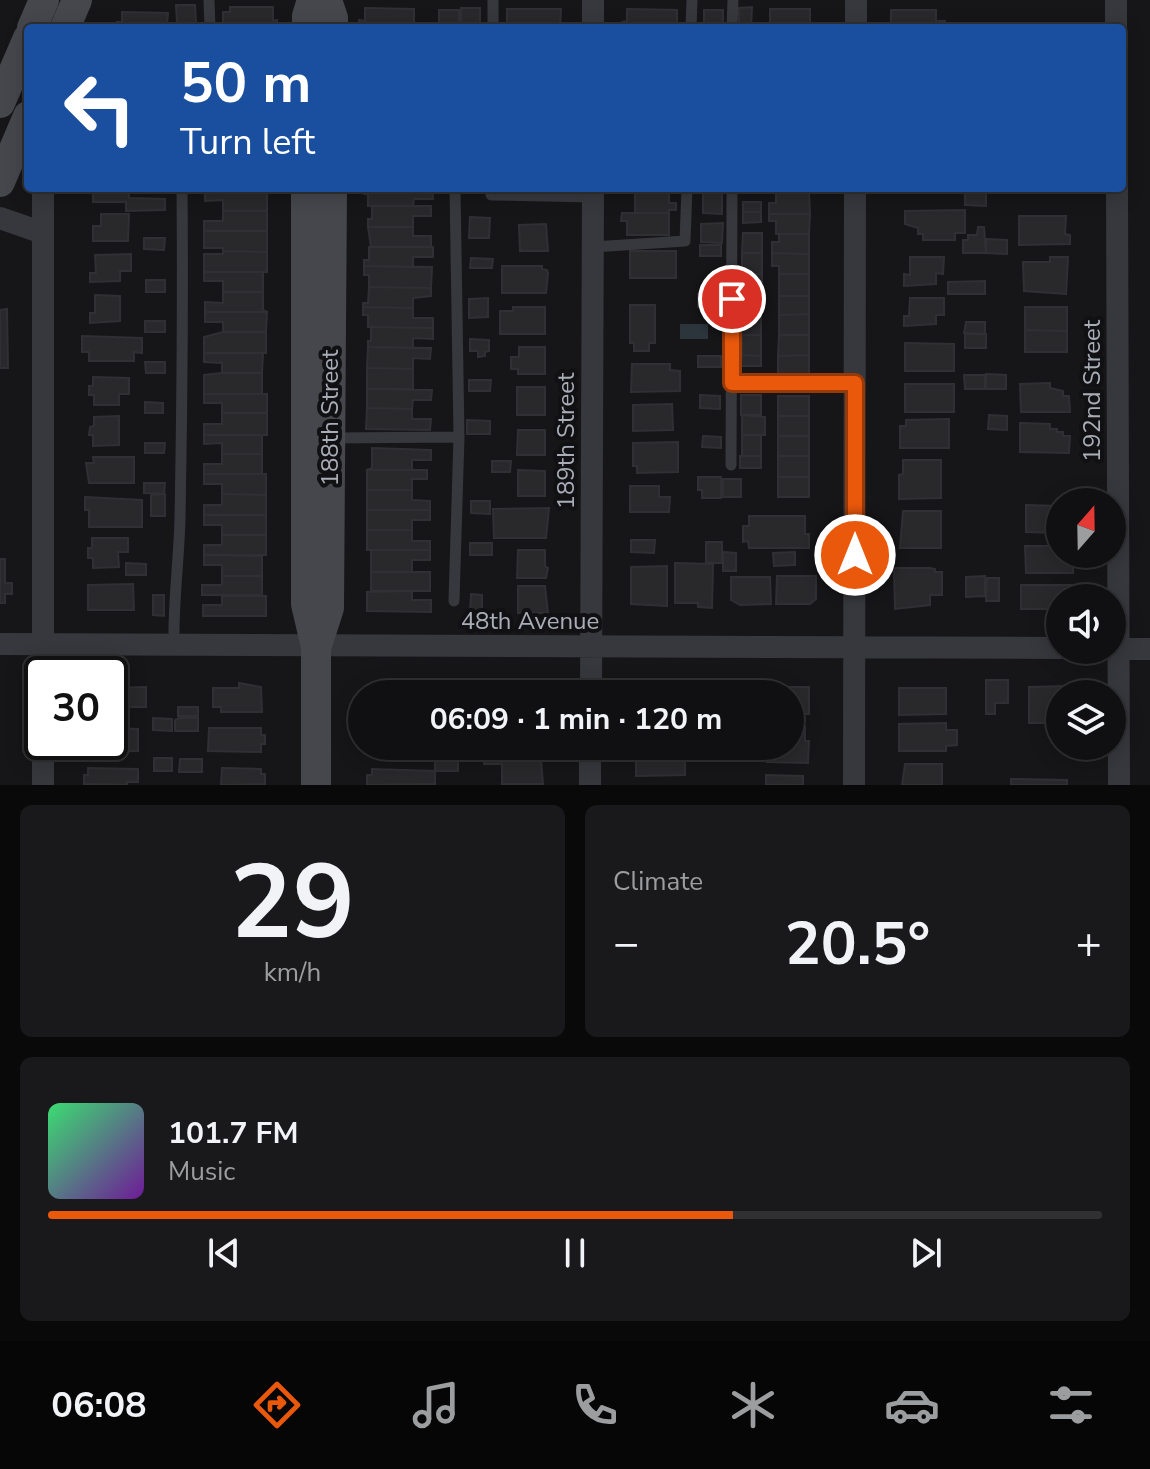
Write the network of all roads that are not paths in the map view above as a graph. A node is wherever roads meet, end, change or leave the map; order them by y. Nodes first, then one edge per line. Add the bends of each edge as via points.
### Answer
1 (44, 0) edge
2 (77, 0) edge
3 (209, 0) edge
4 (312, 0) edge
5 (327, 0) edge
6 (493, 0) edge
7 (593, 0) edge
8 (692, 0) edge
9 (733, 0) edge
10 (856, 0) edge
11 (1116, 0) edge
12 (34, 24) edge
13 (67, 24) edge
14 (210, 24) edge
15 (307, 24) edge
16 (333, 24) edge
17 (493, 24) edge
18 (593, 24) edge
19 (691, 24) edge
20 (732, 24) edge
21 (856, 24) edge
22 (1116, 24) edge
23 (24, 47) edge
24 (0, 103) edge
25 (24, 125) edge
26 (0, 182) edge
27 (43, 192) edge
28 (182, 192) edge
29 (306, 192) edge
30 (332, 192) edge
31 (455, 192) edge
32 (491, 192) edge
33 (687, 192) edge
34 (732, 192) edge
35 (855, 192) edge
36 (1117, 192) edge
37 (593, 193) edge
38 (0, 218) edge
39 (43, 233) junction
40 (593, 247) junction
41 (732, 383) junction
42 (855, 383) junction
43 (459, 437) junction
44 (330, 438) junction
45 (731, 465) dead end
46 (1116, 584) edge
47 (454, 601) dead end
48 (0, 644) edge
49 (43, 644) junction
50 (174, 645) junction
51 (316, 647) junction
52 (591, 648) junction
53 (854, 648) junction
54 (1046, 648) edge
55 (1126, 649) edge
56 (1150, 649) edge
57 (43, 656) edge
58 (1116, 664) edge
59 (591, 680) edge
60 (43, 760) edge
61 (590, 760) edge
62 (43, 785) edge
63 (316, 785) edge
64 (590, 785) edge
65 (854, 785) edge
66 (1119, 785) edge

1 - 12 street
2 - 13 street
3 - 14 lane
4 - 15 street
5 - 16 street
6 - 17 lane
7 - 18 street
8 - 19 lane
9 - 20 lane
10 - 21 street
11 - 22 street
23 - 24 street
25 - 26 street
27 - 39 street
28 - 50 lane
29 - 51 street, 188th Street via 306,604
30 - 44 street, 188th Street
31 - 43 lane
32 - 37 lane
33 - 40 lane via 685,241
34 - 41 lane
35 - 42 street
36 - 46 street, 192nd Street
37 - 40 street, 189th Street
38 - 39 street
39 - 49 street
40 - 52 street, 189th Street
41 - 42 lane
41 - 45 lane
42 - 53 street
43 - 44 lane
43 - 47 lane
44 - 51 street, 188th Street via 329,608
48 - 49 street, 48th Avenue
49 - 50 street, 48th Avenue
49 - 57 street
50 - 51 street, 48th Avenue
51 - 52 street, 48th Avenue
51 - 63 street, 188th Street
52 - 53 street, 48th Avenue
52 - 59 street, 189th Street
53 - 54 street, 48th Avenue
53 - 65 street
55 - 56 street
58 - 66 street, 192nd Street
60 - 62 street
61 - 64 street

